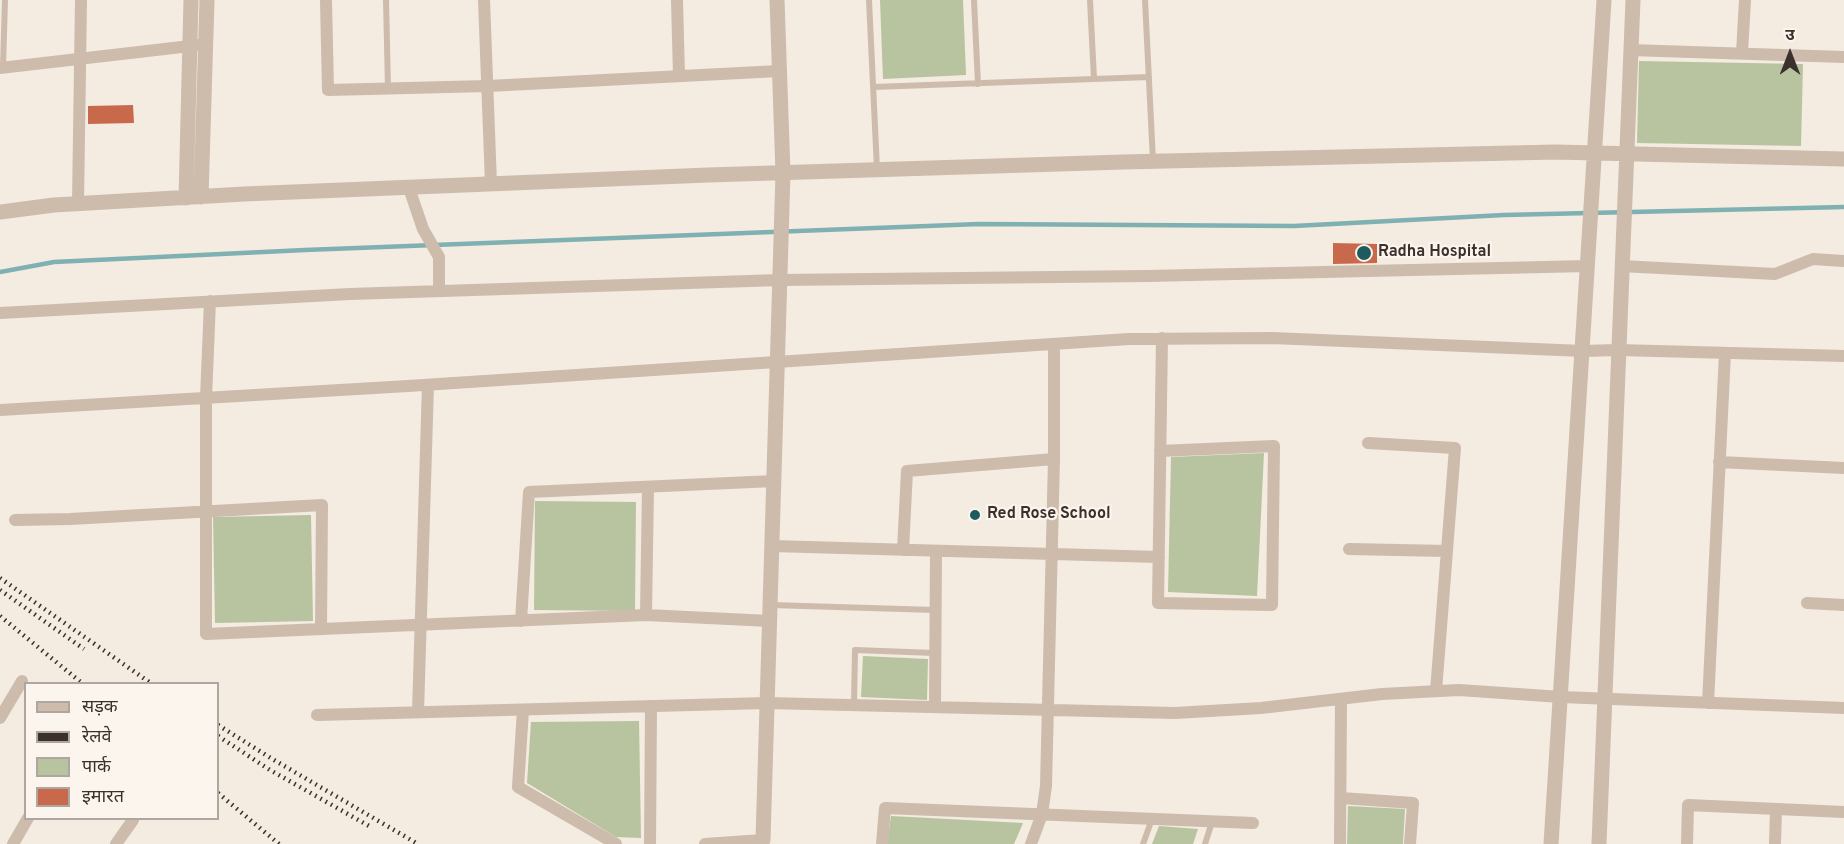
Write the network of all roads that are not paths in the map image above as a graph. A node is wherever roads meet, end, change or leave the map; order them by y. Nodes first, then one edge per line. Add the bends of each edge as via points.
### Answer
1 (5, 0) edge
2 (81, 0) edge
3 (191, 0) edge
4 (207, 0) edge
5 (326, 0) edge
6 (386, 0) edge
7 (484, 0) edge
8 (677, 0) edge
9 (777, 0) edge
10 (869, 0) edge
11 (974, 0) edge
12 (1090, 0) edge
13 (1145, 0) edge
14 (1605, 0) edge
15 (1633, 0) edge
16 (1745, 0) edge
17 (198, 45) junction
18 (1630, 50) junction
19 (1742, 53) junction
20 (1844, 57) edge
21 (80, 58) junction
22 (1, 67) edge
23 (779, 71) junction
24 (679, 76) junction
25 (1149, 77) junction
26 (1094, 79) junction
27 (978, 84) junction
28 (488, 86) junction
29 (873, 87) junction
30 (388, 88) junction
31 (1595, 153) junction
32 (1625, 154) junction
33 (1844, 159) edge
34 (1153, 161) junction
35 (877, 170) junction
36 (783, 172) junction
37 (491, 184) junction
38 (409, 188) junction
39 (194, 197) junction
40 (78, 203) junction
41 (0, 212) edge
42 (1844, 261) edge
43 (1588, 266) junction
44 (1621, 266) junction
45 (780, 280) junction
46 (440, 291) junction
47 (210, 301) junction
48 (0, 313) edge
49 (1162, 338) junction
50 (1054, 344) junction
51 (1618, 350) junction
52 (1583, 351) junction
53 (1725, 353) junction
54 (1844, 356) edge
55 (777, 362) junction
56 (428, 385) junction
57 (206, 398) junction
58 (0, 410) edge
59 (1368, 443) dead end
60 (1160, 451) junction
61 (1054, 459) junction
62 (1719, 462) junction
63 (1844, 468) edge
64 (774, 481) junction
65 (648, 487) junction
66 (206, 511) junction
67 (15, 520) dead end
68 (772, 546) junction
69 (1349, 549) dead end
70 (903, 550) junction
71 (936, 551) junction
72 (1447, 551) junction
73 (1051, 554) junction
74 (1159, 557) junction
75 (1807, 603) dead end
76 (1844, 605) edge
77 (936, 610) junction
78 (770, 613) junction
79 (646, 615) junction
80 (521, 621) junction
81 (421, 625) junction
82 (321, 629) junction
83 (935, 653) junction
84 (22, 681) dead end
85 (1436, 691) junction
86 (1561, 697) junction
87 (1341, 699) junction
88 (1605, 699) junction
89 (767, 703) junction
90 (1708, 703) junction
91 (854, 705) junction
92 (651, 706) junction
93 (935, 707) junction
94 (1844, 708) edge
95 (523, 710) junction
96 (1048, 710) junction
97 (418, 712) junction
98 (317, 715) dead end
99 (0, 718) edge
100 (1341, 798) junction
101 (1776, 809) junction
102 (1844, 812) edge
103 (1042, 814) junction
104 (1152, 819) junction
105 (27, 820) edge
106 (133, 820) dead end
107 (1212, 822) junction
108 (1253, 823) dead end
109 (762, 842) edge
110 (12, 844) edge
111 (116, 844) edge
112 (616, 844) edge
113 (650, 844) edge
114 (705, 844) edge
115 (882, 844) edge
116 (1032, 844) edge
117 (1143, 844) edge
118 (1205, 844) edge
119 (1340, 844) edge
120 (1410, 844) edge
121 (1551, 844) edge
122 (1599, 844) edge
123 (1687, 844) edge
124 (1775, 844) edge

1 - 22 lane
2 - 21 street
3 - 17 street
4 - 17 street
5 - 30 street via 328,90
6 - 30 lane
7 - 28 street
8 - 24 street
9 - 23 street
10 - 29 lane
11 - 27 lane
12 - 26 lane
13 - 25 lane
14 - 31 street
15 - 18 street
16 - 19 street
17 - 21 street
17 - 39 street
18 - 19 street
18 - 32 street
19 - 20 street
21 - 22 street
21 - 40 street
23 - 24 street
23 - 36 street
24 - 28 street
25 - 26 lane
25 - 34 lane
26 - 27 lane
27 - 29 lane
28 - 30 street
28 - 37 street
29 - 35 lane
31 - 32 street
31 - 34 street
31 - 43 street
32 - 33 street
32 - 44 street
34 - 35 street
35 - 36 street
36 - 37 street
36 - 45 street
37 - 38 street
38 - 39 street
38 - 46 street via 423,229 440,258
39 - 40 street
40 - 41 street
42 - 44 street via 1813,259 1775,274
43 - 45 street
43 - 52 street
44 - 51 street
45 - 46 street
45 - 55 street
46 - 47 street
47 - 48 street
47 - 57 street
49 - 50 street
49 - 52 street via 1272,338
49 - 60 street
50 - 55 street
50 - 61 street
51 - 52 street
51 - 53 street
51 - 88 street
52 - 86 street
53 - 54 street
53 - 62 street
55 - 56 street
55 - 64 street
56 - 57 street
56 - 81 street
57 - 58 street
57 - 66 street
59 - 72 street via 1455,448
60 - 74 street
60 - 74 street via 1274,446 1272,605 1158,603
61 - 70 street via 907,471
61 - 73 street
62 - 63 street
62 - 90 street
64 - 65 street
64 - 68 street
65 - 79 street
65 - 80 street via 529,492
66 - 67 street
66 - 82 street via 206,634
66 - 82 street via 321,505
68 - 70 street
68 - 78 street
69 - 72 street
70 - 71 street
71 - 73 street
71 - 77 street
72 - 85 street
73 - 74 street
73 - 96 street
75 - 76 street
77 - 78 lane
77 - 83 street
78 - 79 street
78 - 89 street
79 - 80 street
80 - 81 street
81 - 82 street
81 - 97 street
83 - 91 lane via 855,650
83 - 93 street
84 - 99 street
85 - 86 street
85 - 87 street
86 - 88 street
86 - 121 street
87 - 96 street via 1175,713
87 - 100 street
88 - 90 street
88 - 122 street
89 - 91 street
89 - 92 street
89 - 109 street
90 - 94 street
91 - 93 street
92 - 95 street
92 - 113 street
93 - 96 street
95 - 97 street
95 - 112 street via 518,787
96 - 103 street
97 - 98 street
100 - 119 street
100 - 120 street via 1413,802
101 - 102 street
101 - 123 street via 1689,805
101 - 124 street
103 - 104 street
103 - 115 street via 885,808
103 - 116 street
104 - 107 street
104 - 117 lane
105 - 110 street
106 - 111 street
107 - 108 street
107 - 118 lane
109 - 114 street

